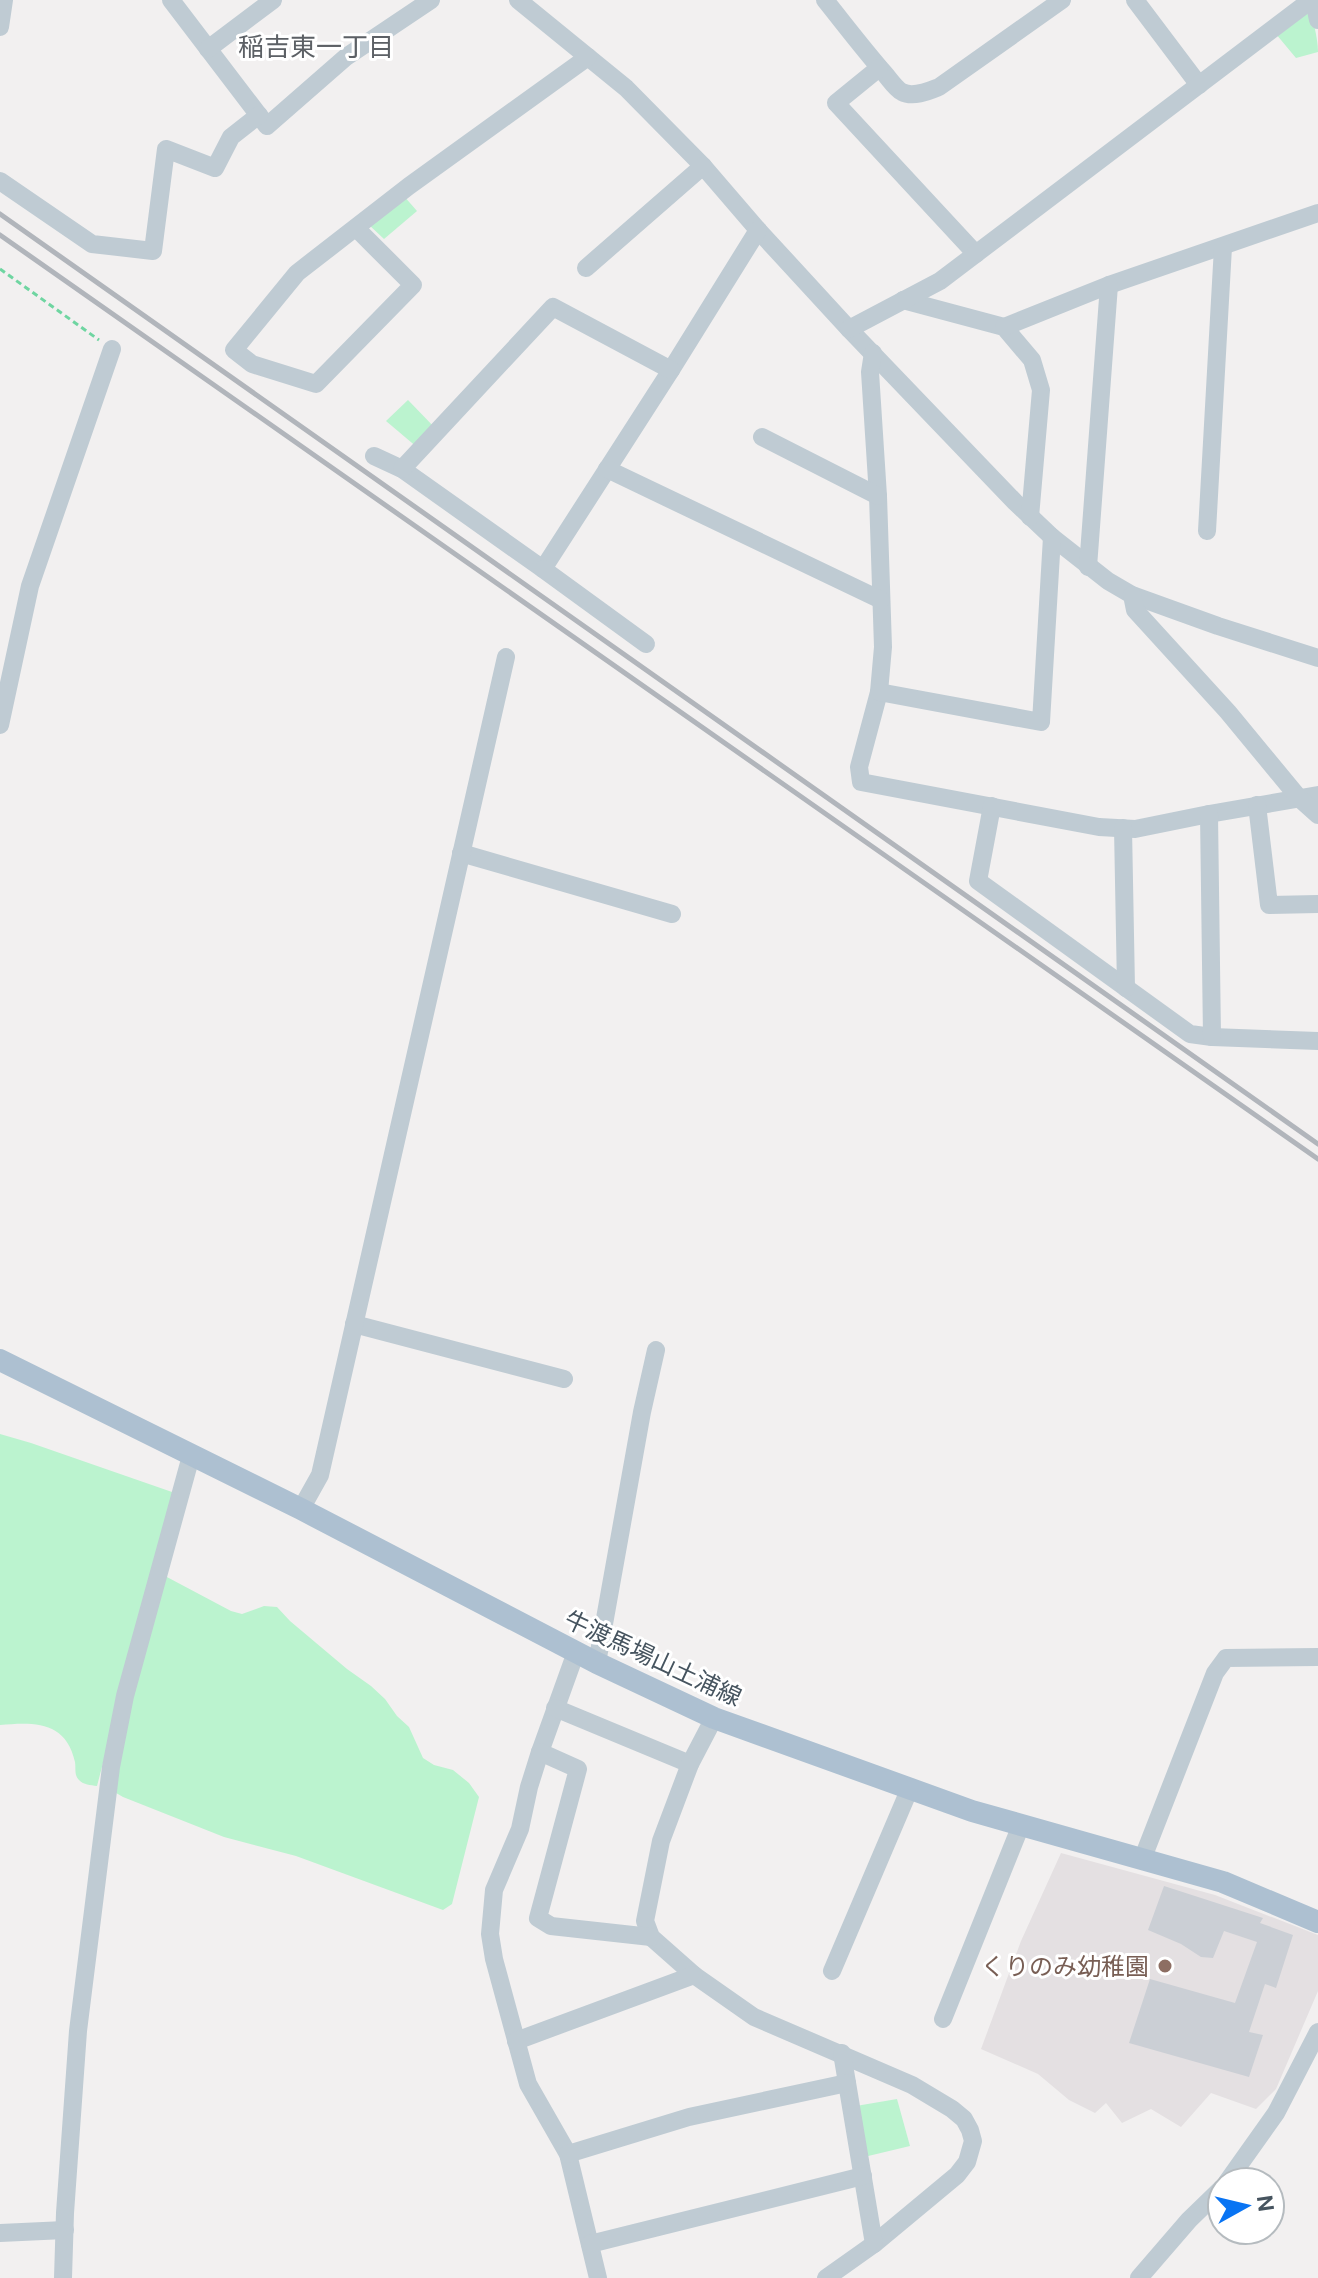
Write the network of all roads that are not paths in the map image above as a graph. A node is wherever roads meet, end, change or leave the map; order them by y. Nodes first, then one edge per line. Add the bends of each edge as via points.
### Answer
1 (4, 0) edge
2 (171, 0) edge
3 (273, 0) edge
4 (431, 0) edge
5 (518, 0) edge
6 (825, 0) edge
7 (1062, 0) edge
8 (1135, 0) edge
9 (1312, 0) edge
10 (1318, 20) edge
11 (0, 27) edge
12 (208, 49) junction
13 (588, 57) junction
14 (879, 68) junction
15 (1199, 85) junction
16 (259, 115) junction
17 (703, 166) junction
18 (0, 181) edge
19 (1318, 213) edge
20 (356, 228) junction
21 (758, 230) junction
22 (1223, 247) junction
23 (976, 254) junction
24 (586, 268) dead end
25 (1109, 285) junction
26 (903, 300) junction
27 (1004, 327) junction
28 (849, 329) junction
29 (112, 349) road end
30 (873, 353) junction
31 (671, 370) junction
32 (762, 437) dead end
33 (374, 456) dead end
34 (402, 469) junction
35 (607, 469) junction
36 (878, 496) junction
37 (1030, 517) junction
38 (1207, 531) dead end
39 (1052, 537) junction
40 (1088, 567) junction
41 (543, 569) junction
42 (1132, 595) junction
43 (881, 600) junction
44 (646, 644) dead end
45 (506, 657) dead end
46 (1318, 658) edge
47 (879, 692) junction
48 (0, 725) edge
49 (1318, 795) edge
50 (1299, 798) junction
51 (1257, 805) junction
52 (992, 806) junction
53 (1209, 814) junction
54 (1318, 815) edge
55 (1123, 828) junction
56 (461, 853) junction
57 (1318, 904) edge
58 (672, 914) dead end
59 (1126, 988) junction
60 (1212, 1037) junction
61 (1318, 1041) edge
62 (354, 1324) junction
63 (656, 1350) dead end
64 (0, 1360) edge
65 (564, 1379) dead end
66 (191, 1456) junction
67 (301, 1509) junction
68 (576, 1652) junction
69 (1318, 1657) edge
70 (597, 1663) junction
71 (555, 1708) junction
72 (714, 1718) junction
73 (540, 1752) junction
74 (690, 1764) junction
75 (910, 1788) junction
76 (1021, 1825) junction
77 (1142, 1860) junction
78 (1318, 1922) edge
79 (651, 1937) junction
80 (832, 1971) dead end
81 (694, 1975) junction
82 (943, 2019) dead end
83 (1318, 2032) edge
84 (516, 2041) junction
85 (842, 2053) junction
86 (847, 2083) junction
87 (568, 2154) junction
88 (1238, 2166) edge
89 (863, 2176) junction
90 (1206, 2204) edge
91 (65, 2230) junction
92 (0, 2233) edge
93 (590, 2244) junction
94 (874, 2244) junction
95 (63, 2278) edge
96 (598, 2278) edge
97 (826, 2278) edge
98 (1139, 2278) edge

1 - 11 street
2 - 12 street
3 - 12 street
4 - 16 street via 346,57 267,126
5 - 13 street
6 - 14 street
7 - 14 street via 939,87 904,93
8 - 15 street
9 - 10 street
9 - 15 street
12 - 16 street
13 - 17 street
13 - 20 street
14 - 23 street via 836,103
15 - 23 street
16 - 18 street via 231,137 215,168 166,149 153,251 92,244
17 - 21 street
17 - 24 street
19 - 22 street
20 - 20 street via 297,273 234,350 252,364 316,384 413,285
21 - 28 street
21 - 31 street
22 - 25 street
22 - 38 street
23 - 26 street
25 - 27 street
25 - 40 street
26 - 27 street
26 - 28 street
27 - 37 street via 1032,360 1041,390
28 - 30 street
29 - 48 street via 30,586
30 - 36 street
30 - 37 street
31 - 34 street via 553,307
31 - 35 street
32 - 36 street
33 - 34 street
34 - 41 street
35 - 41 street
35 - 43 street
36 - 43 street
37 - 39 street
39 - 40 street
39 - 47 street via 1041,722
40 - 42 street
41 - 44 street
42 - 46 street
42 - 50 street via 1135,610
43 - 47 street
45 - 56 street
47 - 52 street via 859,767 861,782
49 - 50 street
50 - 51 street
50 - 54 street
51 - 53 street
51 - 57 street via 1269,905
52 - 55 street
52 - 59 street via 978,881
53 - 55 street
53 - 60 street
55 - 59 street
56 - 58 street
56 - 62 street
59 - 60 street via 1190,1034
60 - 61 street
62 - 65 street
62 - 67 street via 320,1475
63 - 70 street
64 - 66 main road, 牛渡馬場山土浦線
66 - 67 main road, 牛渡馬場山土浦線
66 - 91 street via 125,1696 111,1767 78,2031
67 - 68 main road, 牛渡馬場山土浦線
68 - 70 main road, 牛渡馬場山土浦線
68 - 71 street
69 - 77 street via 1226,1658 1215,1673
70 - 72 main road, 牛渡馬場山土浦線
71 - 73 street
71 - 74 street
72 - 74 street
72 - 75 main road, 牛渡馬場山土浦線
73 - 79 street via 578,1769 538,1918 551,1926
73 - 84 street via 490,1914 494,1959
74 - 79 street via 661,1841 645,1921
75 - 76 main road, 牛渡馬場山土浦線
75 - 80 street
76 - 77 main road, 牛渡馬場山土浦線
76 - 82 street
77 - 78 main road, 牛渡馬場山土浦線 via 1223,1882
79 - 81 street
81 - 84 street
81 - 85 street via 754,2017
83 - 88 street via 1276,2113
84 - 87 street via 528,2084
85 - 86 street
85 - 94 street via 952,2109 964,2119 973,2141 957,2175
86 - 87 street via 689,2117
86 - 89 street
87 - 93 street
89 - 93 street
89 - 94 street
90 - 98 street
91 - 92 street
91 - 95 street
93 - 96 street
94 - 97 street

